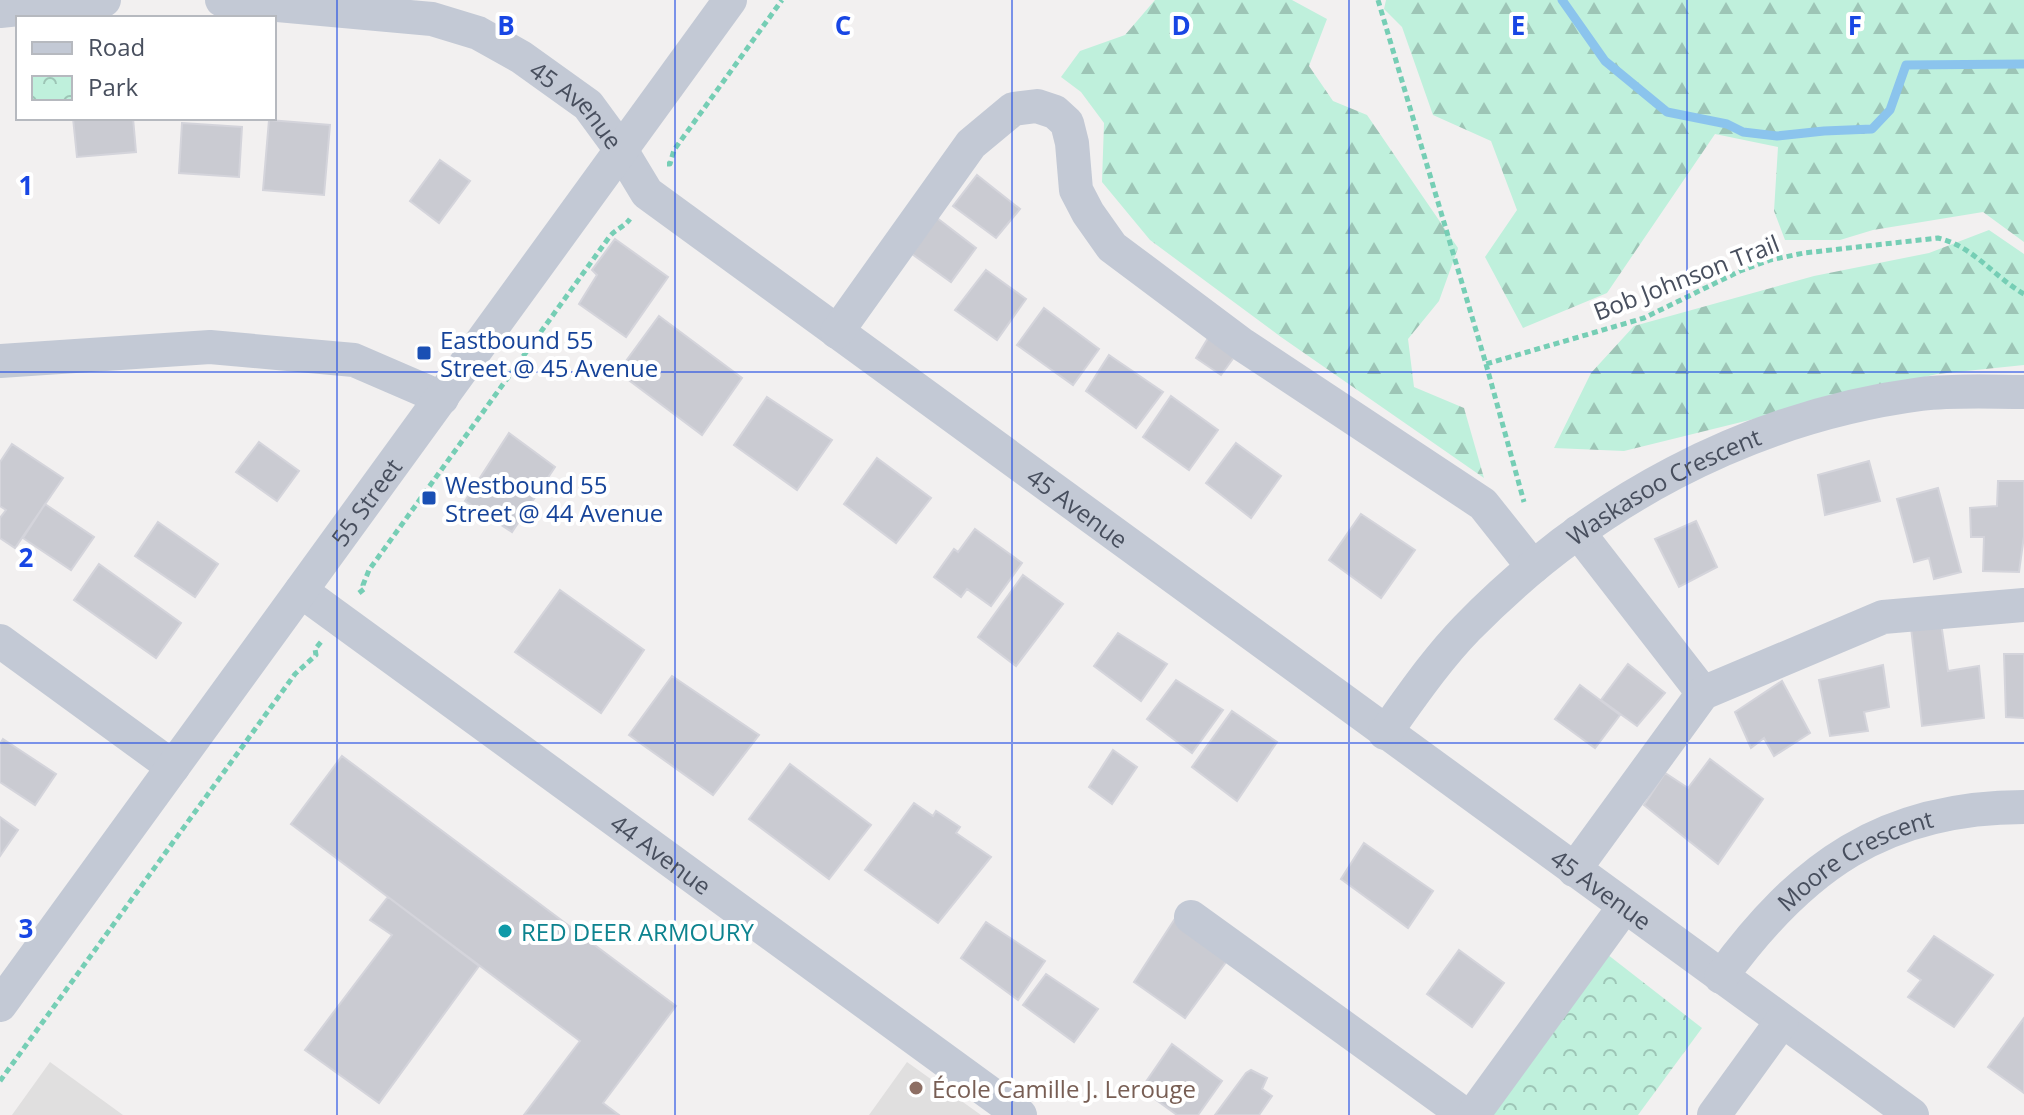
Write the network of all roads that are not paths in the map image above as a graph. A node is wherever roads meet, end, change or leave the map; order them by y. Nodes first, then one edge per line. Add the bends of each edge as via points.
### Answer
1 (104, 0) edge
2 (222, 0) edge
3 (730, 0) edge
4 (0, 11) edge
5 (621, 150) junction
6 (837, 332) junction
7 (0, 361) edge
8 (2024, 392) edge
9 (442, 398) junction
10 (1578, 532) junction
11 (1538, 563) junction
12 (301, 591) junction
13 (2024, 605) edge
14 (0, 641) edge
15 (1703, 693) junction
16 (1385, 733) junction
17 (173, 767) junction
18 (2024, 807) edge
19 (1574, 870) junction
20 (1624, 907) junction
21 (1191, 917) dead end
22 (1721, 977) junction
23 (0, 1005) edge
24 (1782, 1021) junction
25 (1020, 1115) edge
26 (1465, 1115) edge
27 (1473, 1115) edge
28 (1714, 1115) edge
29 (1912, 1115) edge

1 - 4 street
2 - 5 street, 45 Avenue via 432,19 478,33 588,105
3 - 5 street, 55 Street
5 - 6 street, 45 Avenue via 647,193
5 - 9 street, 55 Street
6 - 11 street via 971,144 1013,109 1037,106 1067,123 1076,190 1112,247 1243,345 1483,504
6 - 16 street, 45 Avenue
7 - 9 street via 210,347 354,360
8 - 10 street, Waskasoo Crescent via 1923,394 1778,428 1668,475
9 - 12 street, 55 Street
10 - 11 street, Waskasoo Crescent
10 - 15 street
11 - 16 street, Waskasoo Crescent via 1465,630
12 - 17 street, 55 Street
12 - 25 street, 44 Avenue
13 - 15 street via 1883,617
14 - 17 street
15 - 19 street
16 - 19 street, 45 Avenue
17 - 23 street, 55 Street
18 - 22 street, Moore Crescent via 1949,813 1865,840 1789,896
19 - 20 street, 45 Avenue
20 - 22 street, 45 Avenue
20 - 27 street
21 - 26 street
22 - 24 street, 45 Avenue
24 - 28 street
24 - 29 street, 45 Avenue

